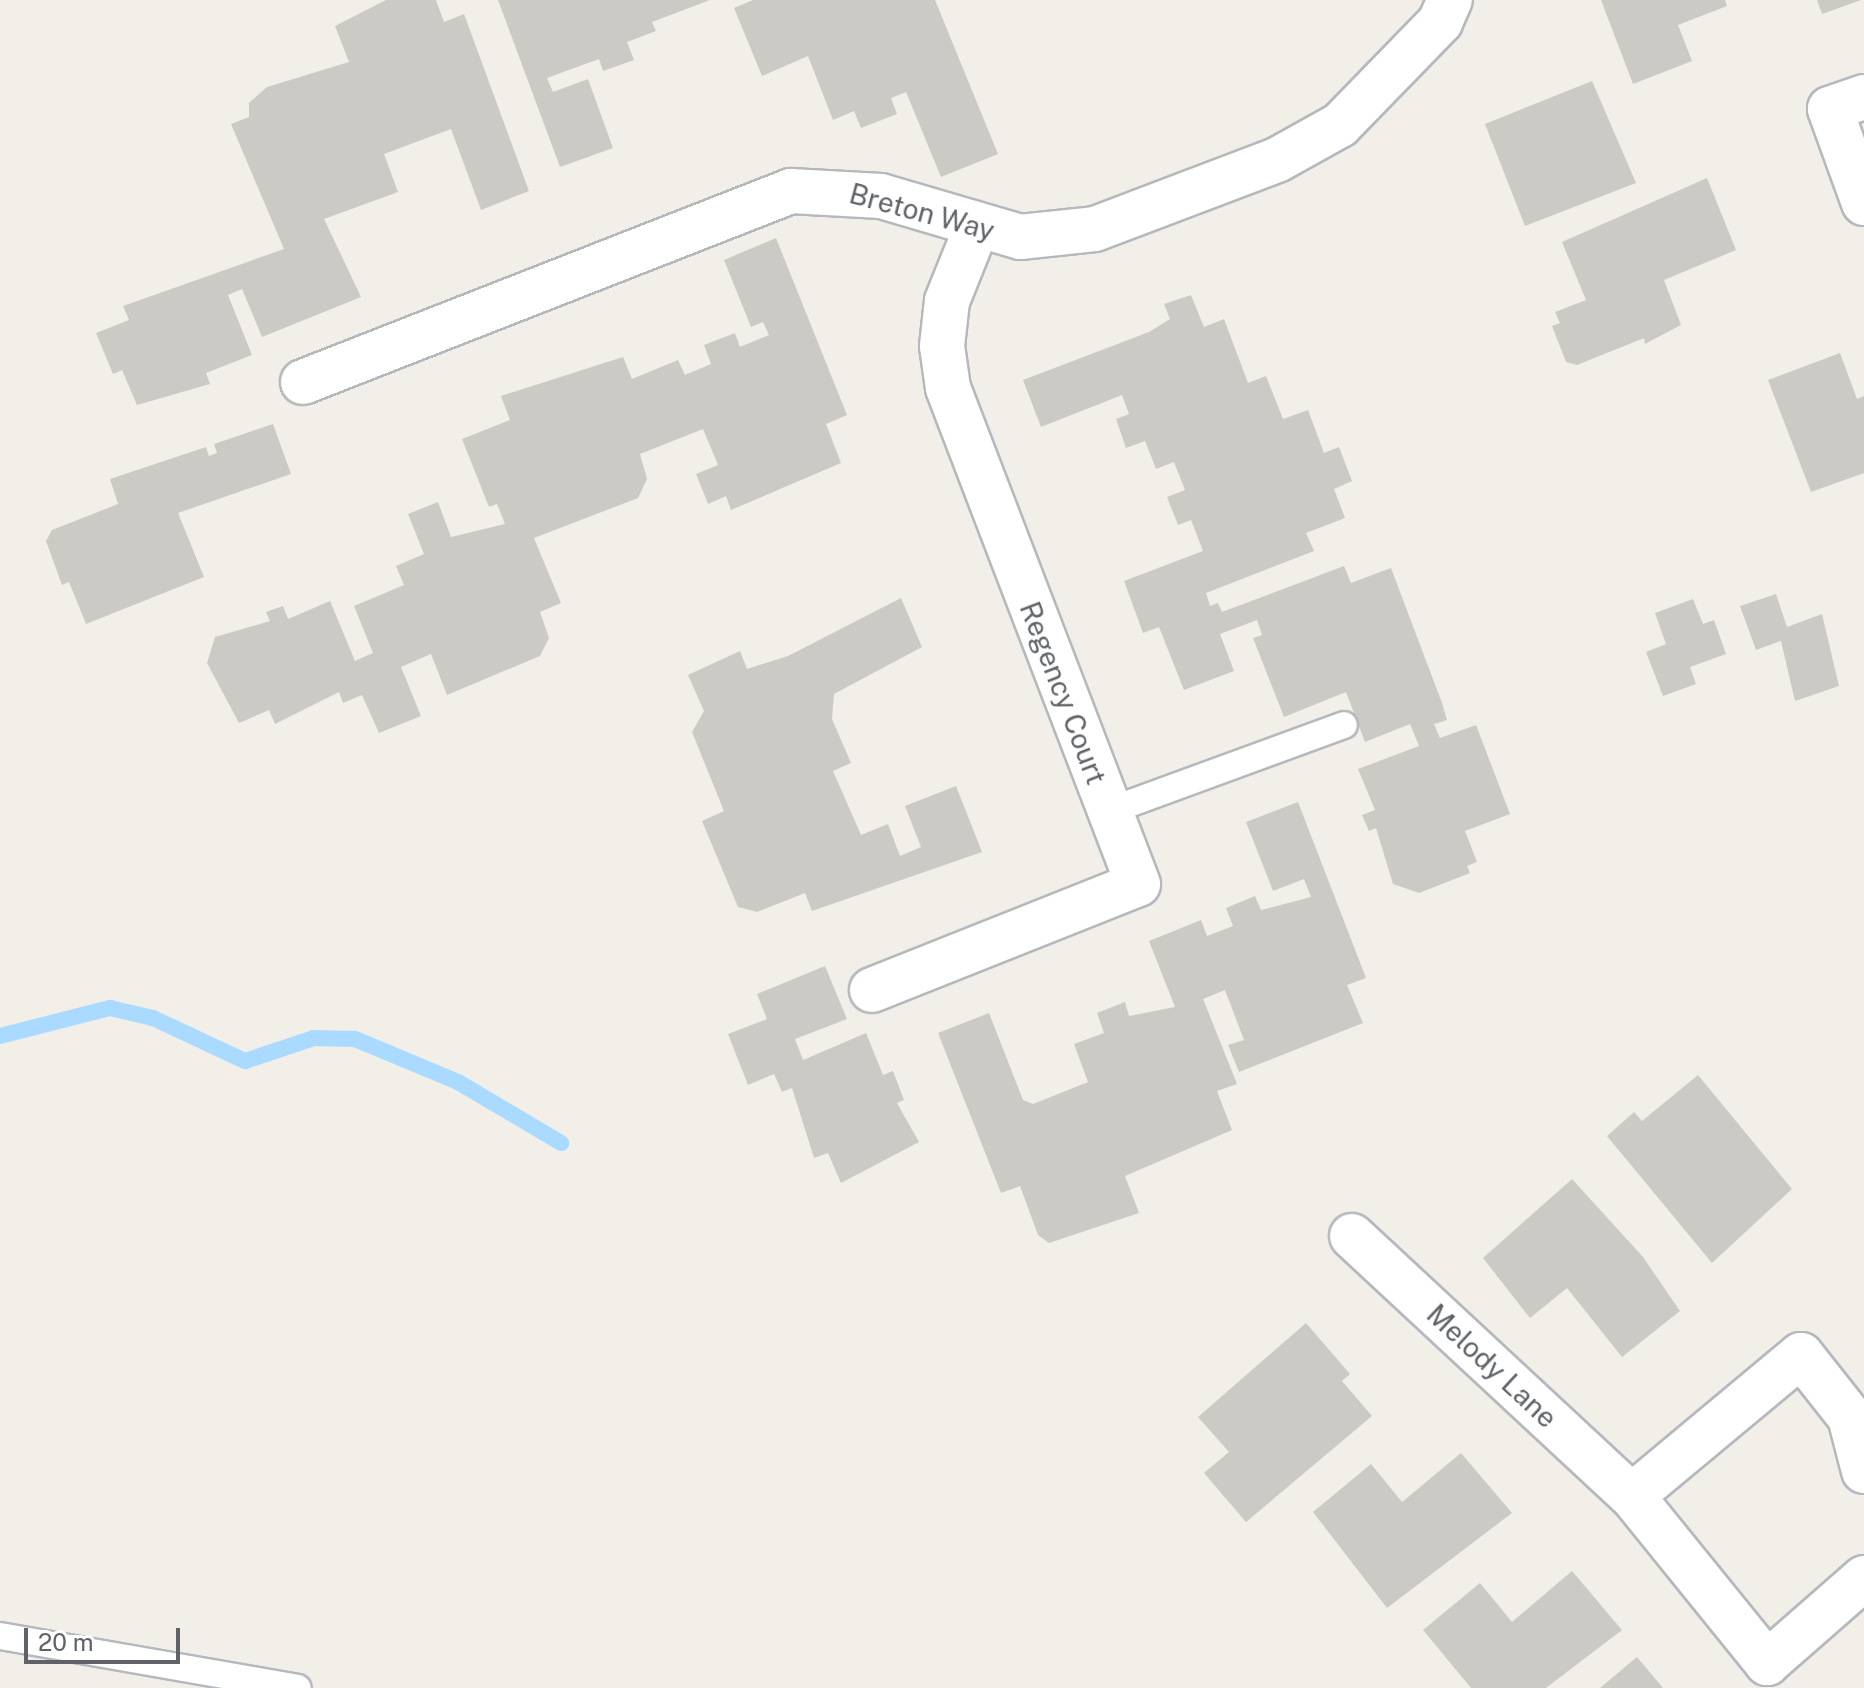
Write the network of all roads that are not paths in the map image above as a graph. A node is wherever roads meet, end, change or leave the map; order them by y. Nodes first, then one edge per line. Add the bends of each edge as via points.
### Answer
1 (1450, 0) edge
2 (1864, 97) edge
3 (1864, 203) edge
4 (976, 229) junction
5 (303, 382) dead end
6 (1344, 725) dead end
7 (1109, 811) junction
8 (872, 990) dead end
9 (1352, 1236) dead end
10 (1864, 1471) edge
11 (1632, 1496) junction
12 (1864, 1578) edge
13 (0, 1636) edge
14 (297, 1688) edge

1 - 4 street, Breton Way via 1440,22 1340,125 1277,160 1095,229 1020,237
2 - 3 street via 1830,109
4 - 5 street, Breton Way via 881,196 791,191
4 - 7 street, Regency Court via 947,301 942,346 948,388
6 - 7 lane
7 - 8 street, Regency Court via 1138,884
9 - 11 street, Melody Lane
10 - 11 street via 1850,1417 1801,1355
11 - 12 street, Melody Lane via 1767,1663
13 - 14 lane

